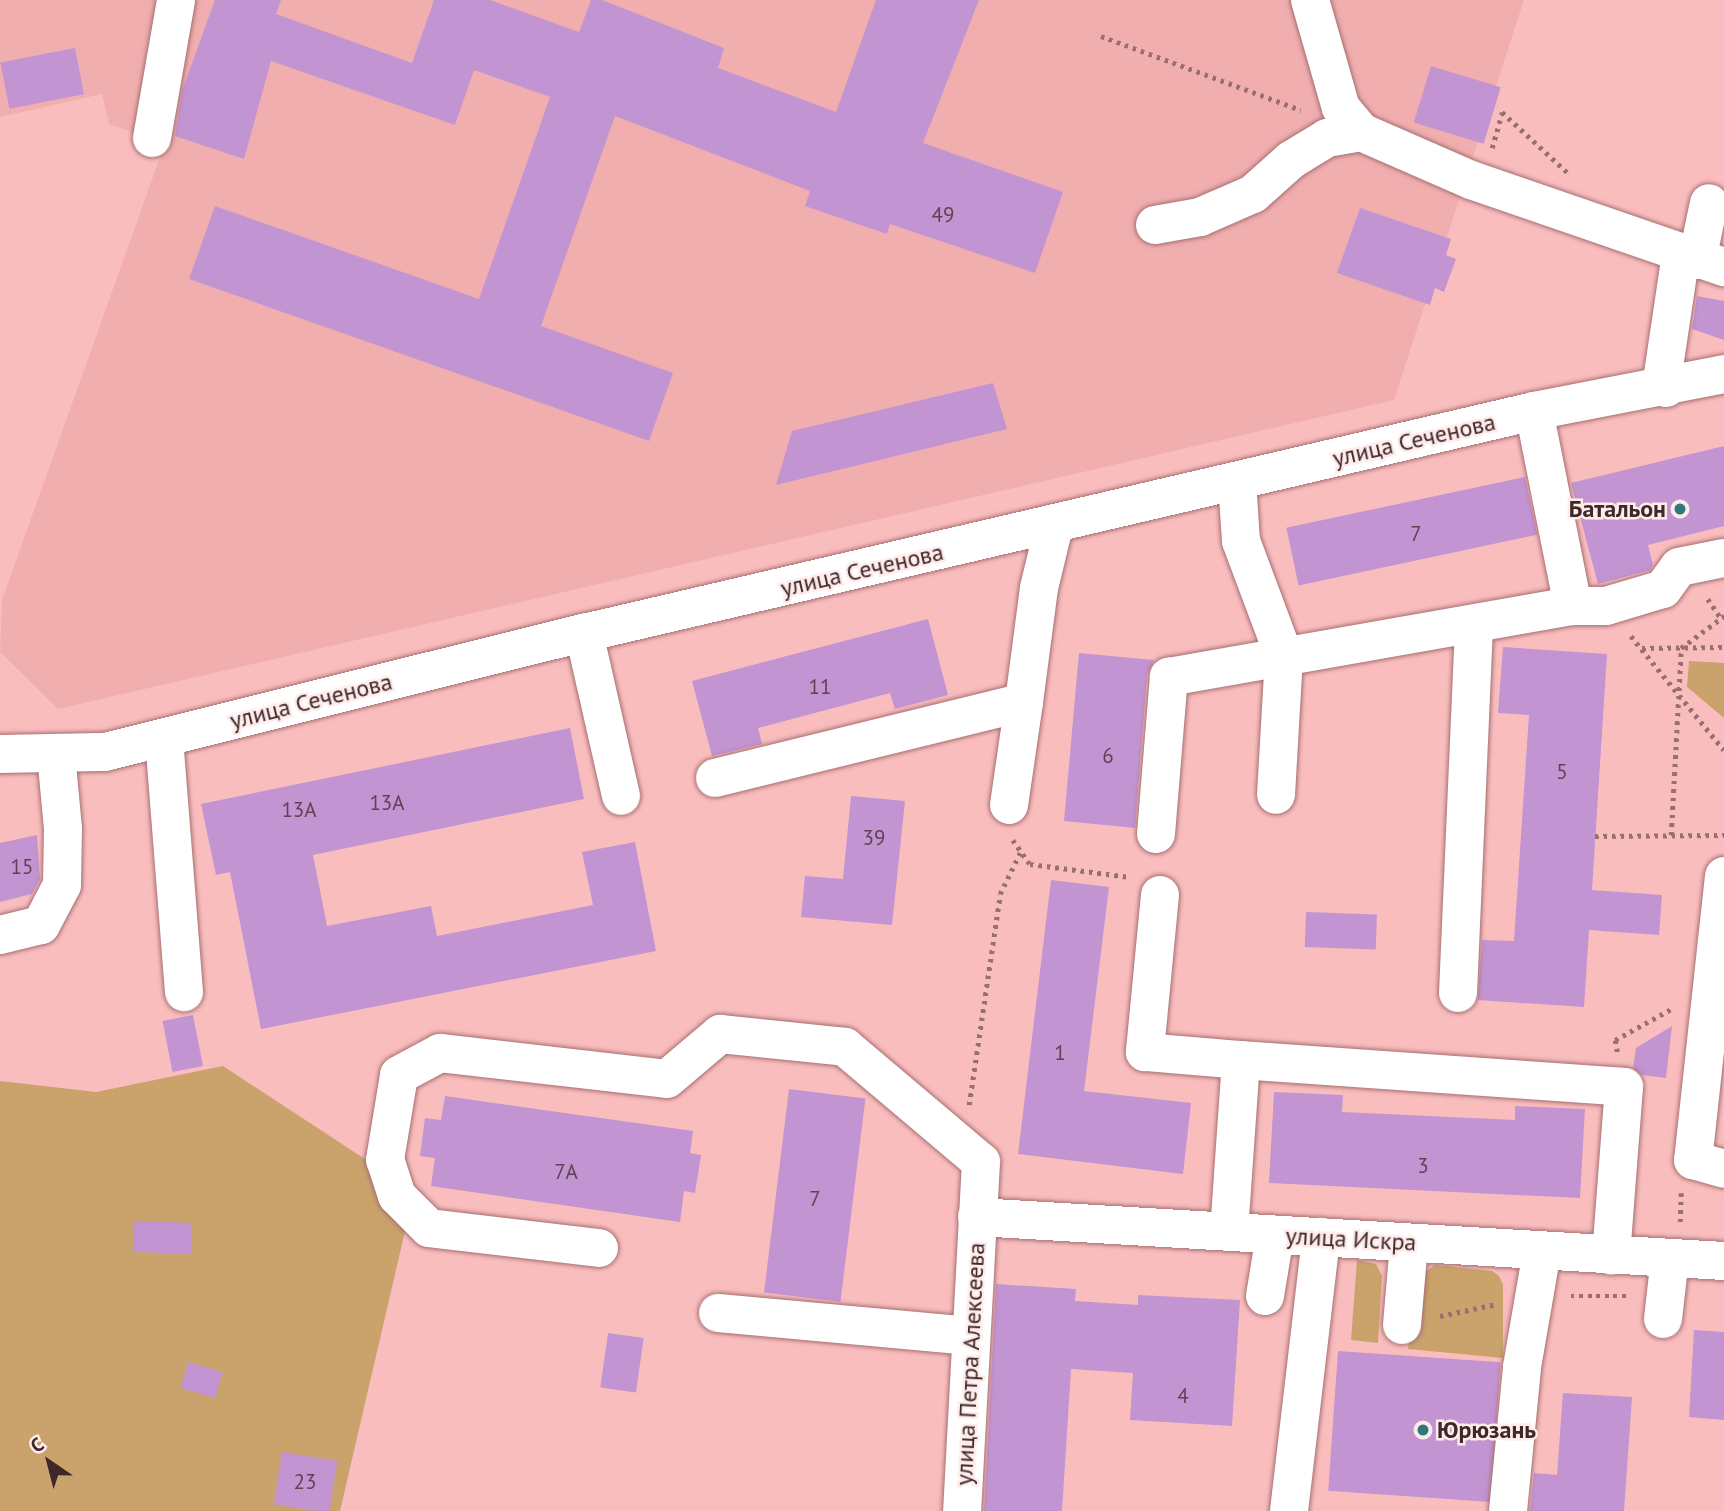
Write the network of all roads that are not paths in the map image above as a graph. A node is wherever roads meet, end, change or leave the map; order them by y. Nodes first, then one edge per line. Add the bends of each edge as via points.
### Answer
1 (176, 0) edge
2 (1310, 0) edge
3 (1361, 132) junction
4 (152, 138) dead end
5 (1709, 203) dead end
6 (1155, 225) dead end
7 (1701, 261) edge
8 (1724, 374) edge
9 (1666, 388) junction
10 (1534, 411) junction
11 (1237, 481) junction
12 (1054, 526) junction
13 (1724, 558) edge
14 (1590, 606) junction
15 (1474, 625) junction
16 (584, 633) junction
17 (1284, 656) junction
18 (1024, 702) junction
19 (163, 738) junction
20 (56, 753) junction
21 (0, 754) edge
22 (715, 778) dead end
23 (1276, 795) dead end
24 (621, 796) dead end
25 (1009, 804) road end
26 (1156, 834) dead end
27 (1724, 876) edge
28 (1147, 887) road end
29 (0, 935) edge
30 (184, 992) dead end
31 (1458, 993) dead end
32 (1241, 1060) junction
33 (1724, 1170) edge
34 (977, 1217) junction
35 (1229, 1232) junction
36 (1275, 1235) junction
37 (1321, 1237) junction
38 (1409, 1243) junction
39 (599, 1248) dead end
40 (1542, 1251) junction
41 (1611, 1255) junction
42 (1670, 1258) junction
43 (1724, 1261) edge
44 (1265, 1296) dead end
45 (718, 1313) dead end
46 (1663, 1319) dead end
47 (1402, 1325) dead end
48 (971, 1336) junction
49 (962, 1511) edge
50 (1289, 1511) edge
51 (1508, 1511) edge

1 - 4 street
2 - 3 street via 1341,108
3 - 6 street via 1326,138 1291,160 1253,194 1200,217
3 - 7 street via 1471,180
5 - 7 street
7 - 9 street via 1663,374
8 - 9 street, улица Сеченова
9 - 10 street, улица Сеченова
10 - 11 street, улица Сеченова
10 - 14 street
11 - 12 street, улица Сеченова
11 - 17 street via 1241,541
12 - 16 street, улица Сеченова
12 - 18 street via 1039,588
13 - 14 street via 1679,567 1663,589
14 - 15 street
15 - 17 street
15 - 31 street
16 - 19 street, улица Сеченова
16 - 24 street
17 - 23 street
17 - 26 street via 1169,677
18 - 22 street
18 - 25 street
19 - 20 street, улица Сеченова via 105,752
19 - 30 street
20 - 21 street, улица Сеченова
20 - 29 street via 63,829 62,885 41,925
27 - 33 street via 1693,1160
28 - 32 street via 1145,1052
32 - 35 street
32 - 41 street via 1624,1087
34 - 35 street, улица Искра
34 - 39 street, улица Петра Алексеева via 981,1161 845,1047 720,1034 667,1079 440,1053 399,1074 385,1160 397,1196 429,1228
34 - 48 street, улица Петра Алексеева
35 - 36 street, улица Искра
36 - 37 street, улица Искра
36 - 44 street
37 - 38 street, улица Искра
37 - 50 street
38 - 40 street, улица Искра
38 - 47 street
40 - 41 street, улица Искра
40 - 51 street via 1522,1367
41 - 42 street, улица Искра
42 - 43 street, улица Искра
42 - 46 street
45 - 48 street
48 - 49 street, улица Петра Алексеева

